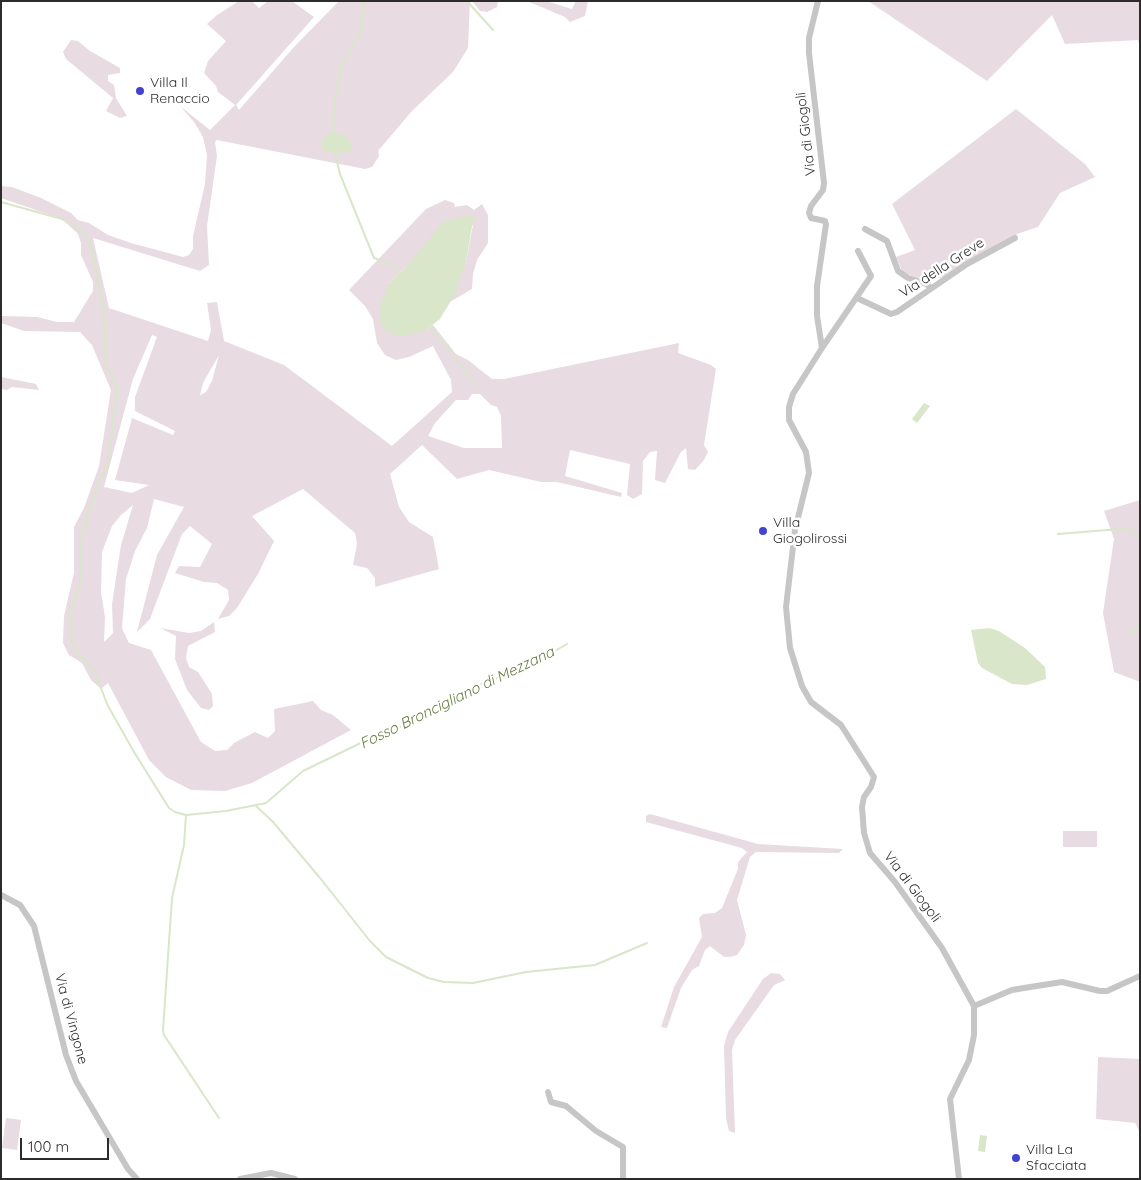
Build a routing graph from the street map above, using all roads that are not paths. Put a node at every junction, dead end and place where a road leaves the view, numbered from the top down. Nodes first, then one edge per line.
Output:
1 (818, 1) edge
2 (865, 229) dead end
3 (1015, 238) dead end
4 (858, 251) dead end
5 (932, 288) junction
6 (857, 298) junction
7 (822, 348) junction
8 (1, 895) edge
9 (1140, 976) edge
10 (974, 1006) junction
11 (548, 1092) dead end
12 (128, 1169) junction
13 (128, 1179) edge
14 (137, 1179) edge
15 (240, 1179) edge
16 (295, 1179) edge
17 (623, 1179) edge
18 (959, 1179) edge

1 - 7 street, Via di Giogoli
2 - 5 street
3 - 5 street, Via della Greve
4 - 6 street
5 - 6 street, Via della Greve
6 - 7 street
7 - 10 street, Via di Giogoli
8 - 12 street, Via di Vingone
9 - 10 street
10 - 18 street, Via di Giogoli
11 - 17 street
12 - 13 street
12 - 14 street, Via di Vingone
15 - 16 street

